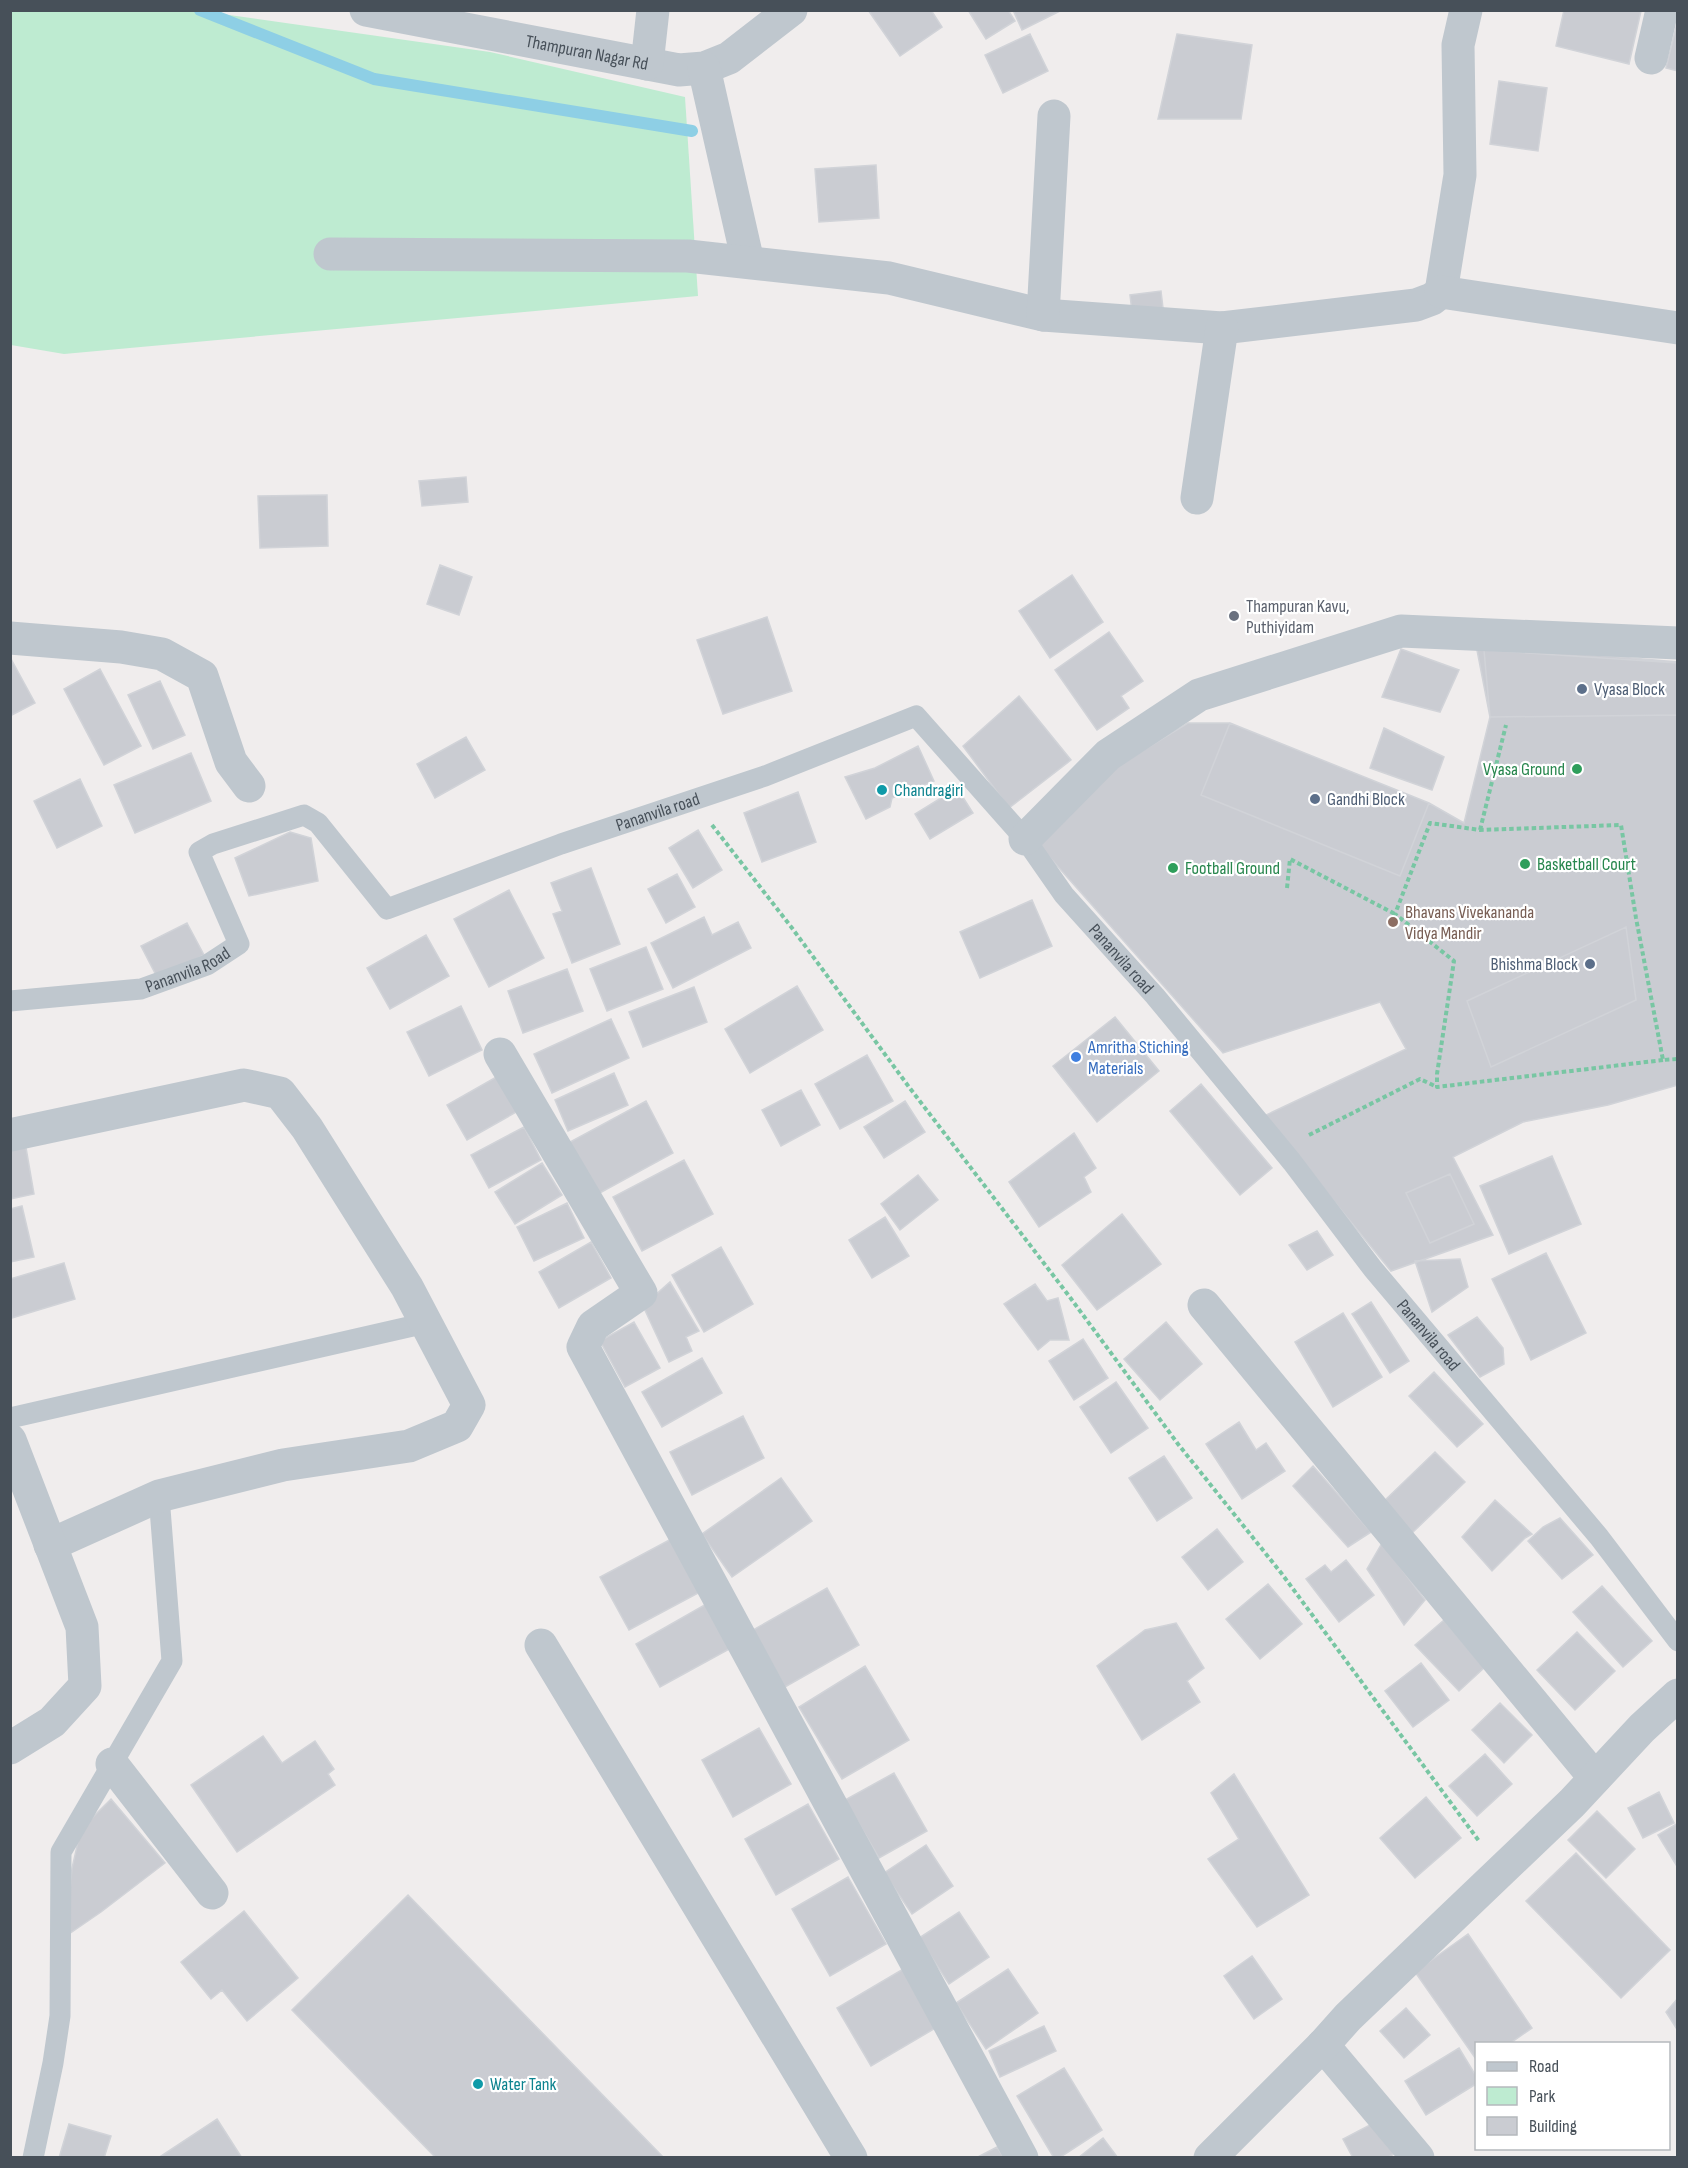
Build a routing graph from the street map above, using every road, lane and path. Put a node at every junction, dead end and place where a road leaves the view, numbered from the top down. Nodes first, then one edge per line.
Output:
1 (366, 10) edge
2 (653, 10) edge
3 (791, 10) edge
4 (1466, 10) edge
5 (1662, 10) edge
6 (407, 14) edge
7 (1651, 58) dead end
8 (647, 64) junction
9 (704, 68) junction
10 (1054, 116) dead end
11 (330, 254) dead end
12 (748, 262) junction
13 (1441, 292) junction
14 (1043, 315) junction
15 (1677, 327) edge
16 (1222, 328) junction
17 (1197, 498) dead end
18 (10, 638) edge
19 (1677, 643) edge
20 (1506, 725) dead end
21 (249, 786) dead end
22 (693, 800) junction
23 (1480, 830) junction
24 (1025, 839) junction
25 (1287, 888) dead end
26 (387, 909) joint
27 (1395, 914) junction
28 (10, 1001) edge
29 (500, 1054) dead end
30 (1677, 1059) edge
31 (1663, 1060) junction
32 (1437, 1087) junction
33 (10, 1135) edge
34 (1281, 1149) junction
35 (1203, 1305) dead end
36 (426, 1323) junction
37 (10, 1418) edge
38 (10, 1440) edge
39 (159, 1496) junction
40 (50, 1545) junction
41 (1677, 1641) edge
42 (541, 1645) dead end
43 (1677, 1695) edge
44 (10, 1748) edge
45 (112, 1764) junction
46 (1595, 1778) junction
47 (1502, 1870) junction
48 (212, 1893) dead end
49 (1323, 2045) junction
50 (33, 2157) edge
51 (851, 2157) edge
52 (1022, 2157) edge
53 (1210, 2157) edge
54 (1418, 2157) edge

1 - 6 street, Thampuran Nagar Rd
2 - 8 street
3 - 9 street, Thampuran Nagar Rd
4 - 13 street
5 - 7 street
6 - 8 street, Thampuran Nagar Rd
8 - 9 street, Thampuran Nagar Rd
9 - 12 street
10 - 14 street
11 - 12 street
12 - 14 street
13 - 15 street
13 - 16 street
14 - 16 street
16 - 17 street
18 - 21 street
19 - 24 street
20 - 23 path
22 - 24 lane, Pananvila road
22 - 26 lane, Pananvila road
22 - 47 path
23 - 27 path
23 - 31 path
24 - 34 lane, Pananvila road
25 - 27 path
26 - 28 lane, Pananvila Road
27 - 32 path
29 - 52 street
30 - 31 path
31 - 32 path
32 - 34 path
33 - 36 street
34 - 41 lane, Pananvila road
35 - 46 street
36 - 37 lane
36 - 39 street
38 - 40 street
39 - 40 street
39 - 45 lane
40 - 44 street
42 - 51 street
43 - 46 street
45 - 48 street
45 - 50 lane
46 - 47 street
47 - 49 street
49 - 53 street
49 - 54 street

